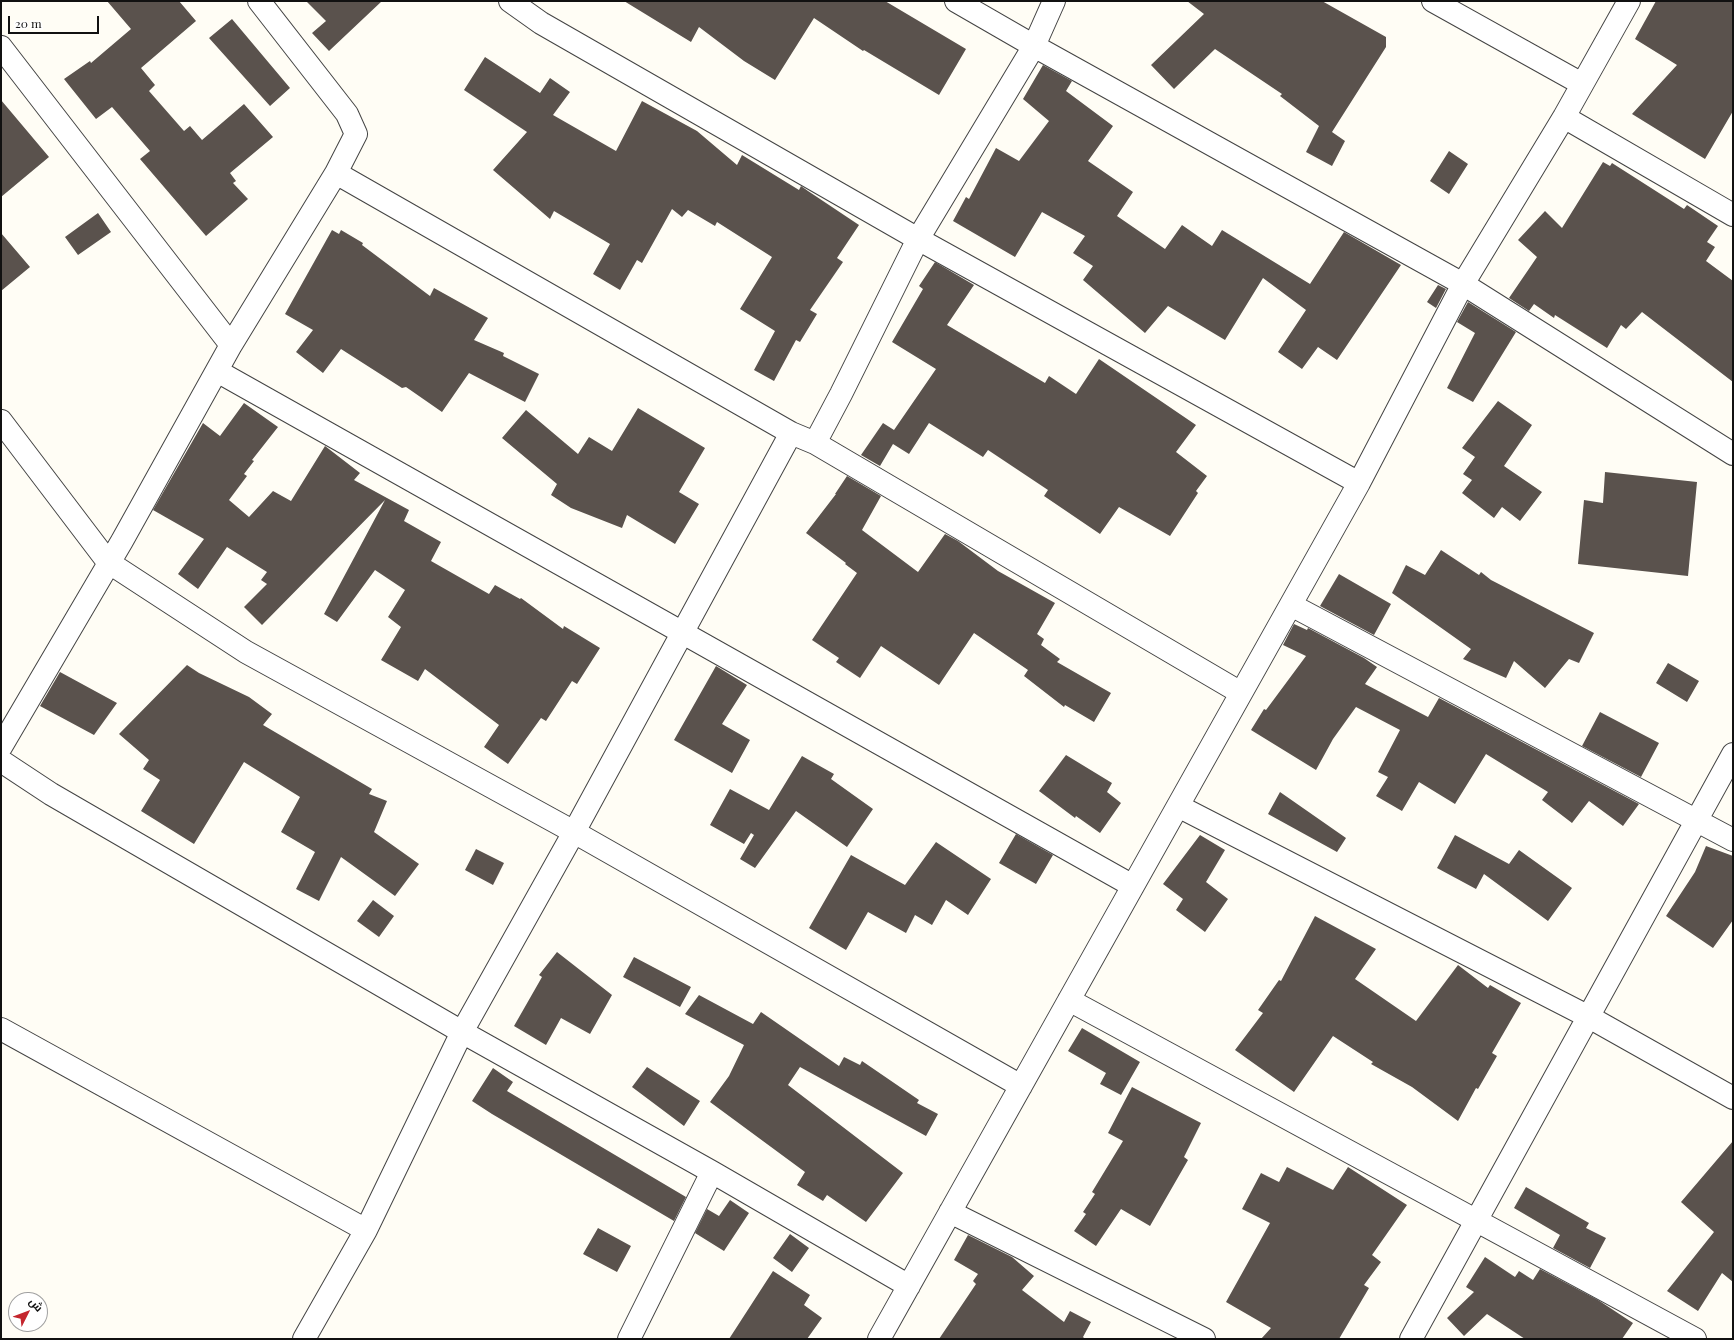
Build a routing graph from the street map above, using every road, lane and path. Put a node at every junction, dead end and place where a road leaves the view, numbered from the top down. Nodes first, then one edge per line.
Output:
1 (259, 1) edge
2 (510, 1) edge
3 (956, 1) edge
4 (1054, 1) edge
5 (1433, 1) edge
6 (1629, 1) edge
7 (1034, 46) junction
8 (1, 47) edge
9 (1582, 84) junction
10 (1564, 117) junction
11 (336, 173) junction
12 (1733, 216) edge
13 (918, 239) junction
14 (1463, 284) junction
15 (231, 345) junction
16 (217, 371) junction
17 (1, 421) edge
18 (791, 433) junction
19 (815, 443) junction
20 (1733, 454) edge
21 (1359, 483) junction
22 (108, 562) junction
23 (1291, 605) junction
24 (682, 633) junction
25 (1241, 693) junction
26 (1, 747) edge
27 (1733, 754) edge
28 (1, 761) edge
29 (1178, 806) junction
30 (1696, 819) junction
31 (574, 832) junction
32 (1733, 840) edge
33 (1133, 886) junction
34 (1069, 1000) junction
35 (1589, 1017) junction
36 (1, 1029) edge
37 (462, 1032) junction
38 (1021, 1086) junction
39 (1733, 1098) edge
40 (712, 1172) junction
41 (950, 1212) junction
42 (1477, 1220) junction
43 (366, 1230) junction
44 (909, 1286) junction
45 (304, 1339) edge
46 (629, 1339) edge
47 (879, 1339) edge
48 (1204, 1339) edge
49 (1411, 1339) edge
50 (1695, 1339) edge

1 - 11 street
2 - 13 street
3 - 7 street
4 - 7 street
5 - 9 street
6 - 9 street
7 - 13 street
7 - 14 street
8 - 15 street
9 - 10 street
10 - 12 street
10 - 14 street
11 - 15 street
11 - 18 street
13 - 19 street
13 - 21 street
14 - 20 street
14 - 21 street
15 - 16 street
16 - 22 street
16 - 24 street
17 - 22 street
18 - 19 street
18 - 24 street
19 - 25 street
21 - 23 street
22 - 26 street
22 - 31 street
23 - 25 street
23 - 30 street
24 - 31 street
24 - 33 street
25 - 29 street
27 - 30 street
28 - 37 street
29 - 33 street
29 - 35 street
30 - 32 street
30 - 35 street
31 - 37 street
31 - 38 street
33 - 34 street
34 - 38 street
34 - 42 street
35 - 39 street
35 - 42 street
36 - 43 street
37 - 40 street
37 - 43 street
38 - 41 street
40 - 44 street
40 - 46 street
41 - 44 street
41 - 48 street
42 - 49 street
42 - 50 street
43 - 45 street
44 - 47 street

